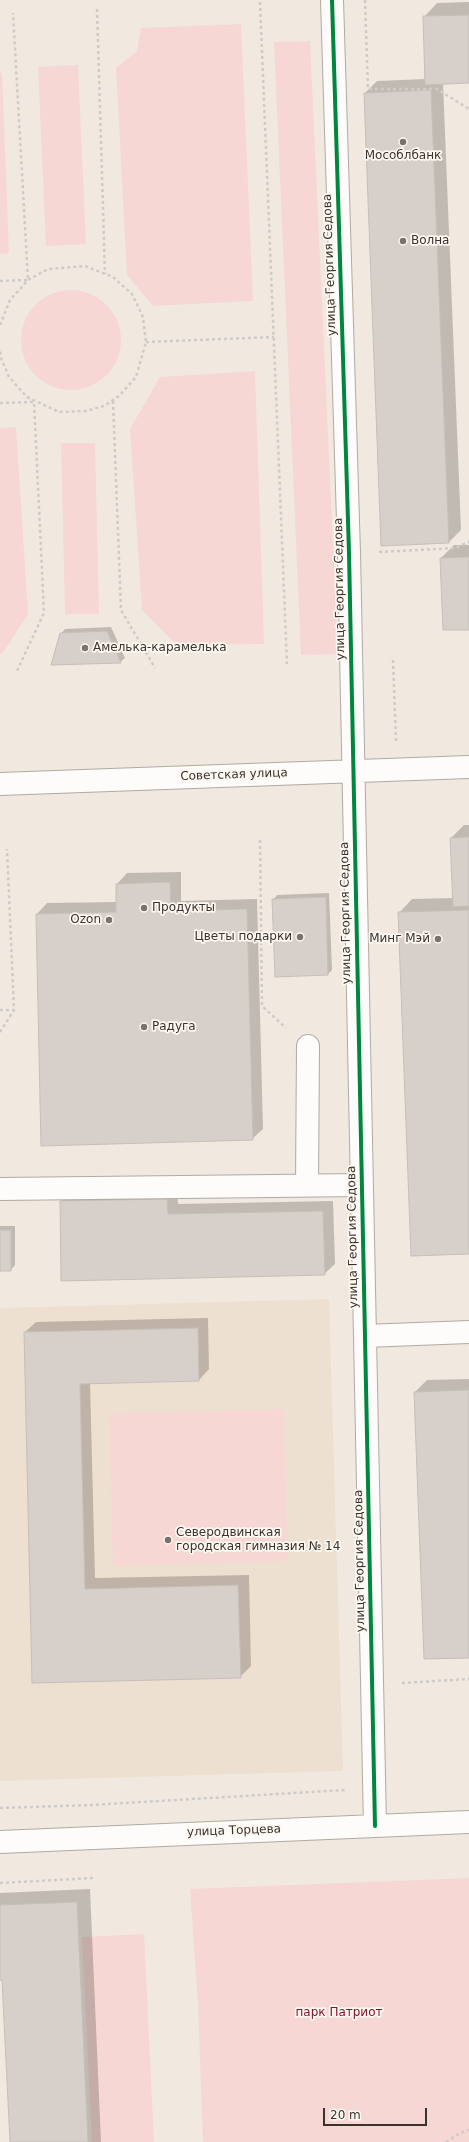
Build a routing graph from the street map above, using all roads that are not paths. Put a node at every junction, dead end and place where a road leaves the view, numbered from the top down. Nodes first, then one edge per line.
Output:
1 (332, 0) edge
2 (469, 767) edge
3 (354, 771) junction
4 (0, 784) edge
5 (308, 1046) road end
6 (307, 1185) junction
7 (362, 1185) junction
8 (0, 1189) edge
9 (469, 1332) edge
10 (365, 1336) junction
11 (469, 1822) edge
12 (375, 1826) junction
13 (0, 1842) edge

1 - 3 street, улица Георгия Седова
2 - 3 street, Советская улица
3 - 4 street, Советская улица
3 - 7 street, улица Георгия Седова
5 - 6 street
6 - 7 street
6 - 8 street
7 - 10 street, улица Георгия Седова
9 - 10 street
10 - 12 street, улица Георгия Седова
11 - 12 street, улица Торцева
12 - 13 street, улица Торцева

